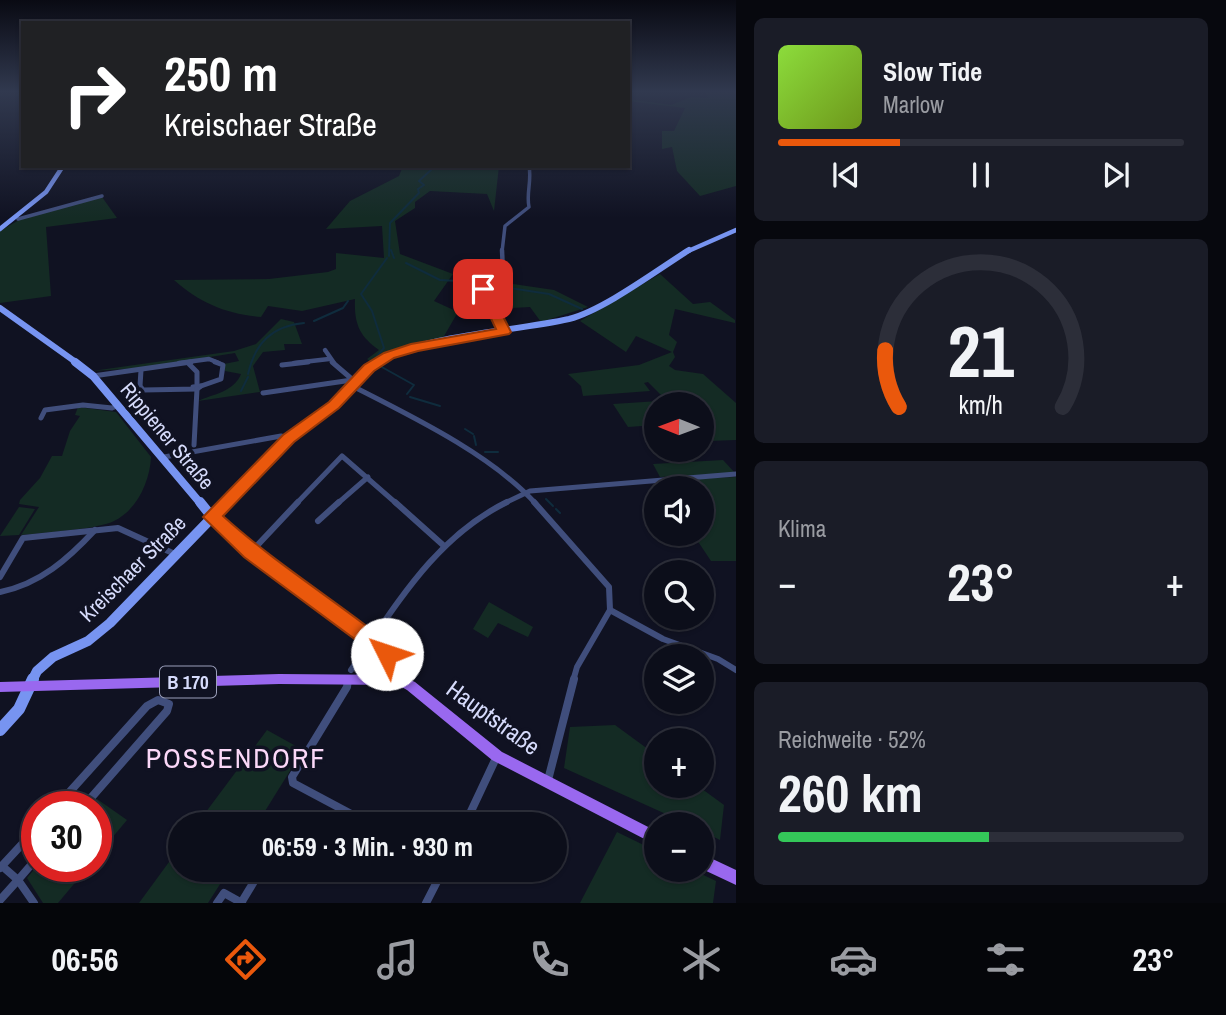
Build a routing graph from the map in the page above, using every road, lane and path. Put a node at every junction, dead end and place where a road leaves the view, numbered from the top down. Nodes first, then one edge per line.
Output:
1 (63, 168) edge
2 (529, 168) edge
3 (102, 196) dead end
4 (18, 219) junction
5 (0, 229) edge
6 (736, 230) edge
7 (0, 308) edge
8 (504, 332) junction
9 (325, 350) dead end
10 (329, 359) junction
11 (189, 364) junction
12 (282, 365) dead end
13 (141, 370) junction
14 (93, 376) junction
15 (353, 383) junction
16 (197, 387) junction
17 (263, 393) dead end
18 (119, 405) junction
19 (41, 418) dead end
20 (288, 438) junction
21 (194, 444) dead end
22 (164, 457) junction
23 (736, 474) edge
24 (368, 477) junction
25 (527, 493) junction
26 (212, 517) junction
27 (318, 521) dead end
28 (94, 530) junction
29 (443, 545) junction
30 (251, 552) junction
31 (177, 555) junction
32 (0, 577) edge
33 (0, 592) edge
34 (610, 610) junction
35 (372, 640) junction
36 (403, 668) dead end
37 (736, 670) edge
38 (349, 674) junction
39 (0, 687) edge
40 (29, 687) junction
41 (0, 730) edge
42 (497, 756) junction
43 (548, 783) junction
44 (70, 791) edge
45 (96, 791) edge
46 (348, 812) edge
47 (471, 812) edge
48 (644, 832) edge
49 (21, 845) edge
50 (1, 867) edge
51 (714, 867) edge
52 (21, 877) edge
53 (736, 878) edge
54 (18, 880) junction
55 (254, 882) edge
56 (437, 882) edge
57 (0, 900) edge
58 (34, 903) edge
59 (217, 903) edge
60 (241, 903) edge
61 (426, 903) edge

1 - 4 main road
2 - 8 street
3 - 4 street
4 - 5 main road
6 - 8 main road, Kreischaer Straße
7 - 14 main road, Rippiener Straße
8 - 15 main road, Kreischaer Straße
9 - 10 street
10 - 12 street
10 - 15 street
11 - 13 street
11 - 16 street
11 - 16 street
13 - 14 street
13 - 16 street
14 - 18 main road, Rippiener Straße
15 - 17 street
15 - 20 main road, Kreischaer Straße
15 - 25 street
16 - 21 street
18 - 19 street
18 - 22 main road, Rippiener Straße
20 - 22 street
20 - 26 main road, Kreischaer Straße
22 - 26 main road, Rippiener Straße
23 - 25 street
24 - 27 street
24 - 29 street
24 - 30 street
25 - 29 street
25 - 34 street
26 - 30 street, Rippiener Straße
26 - 31 main road, Kreischaer Straße
28 - 31 street
28 - 32 street
28 - 33 street
29 - 35 street
30 - 35 street, Rippiener Straße
31 - 40 main road, Kreischaer Straße
34 - 37 street
34 - 43 street
35 - 36 street, Rippiener Straße
35 - 38 street
38 - 40 main road, Hauptstraße / B 170
38 - 42 main road, Hauptstraße / B 170
38 - 46 street
39 - 40 main road, Hauptstraße / B 170
40 - 41 main road, Kreischaer Straße
42 - 43 main road, Hauptstraße / B 170
42 - 47 street
43 - 48 main road, Hauptstraße / B 170
44 - 45 street
49 - 50 street
50 - 54 street
51 - 53 main road
52 - 54 street
54 - 57 street
54 - 58 street
55 - 60 street
56 - 61 street
59 - 60 street

